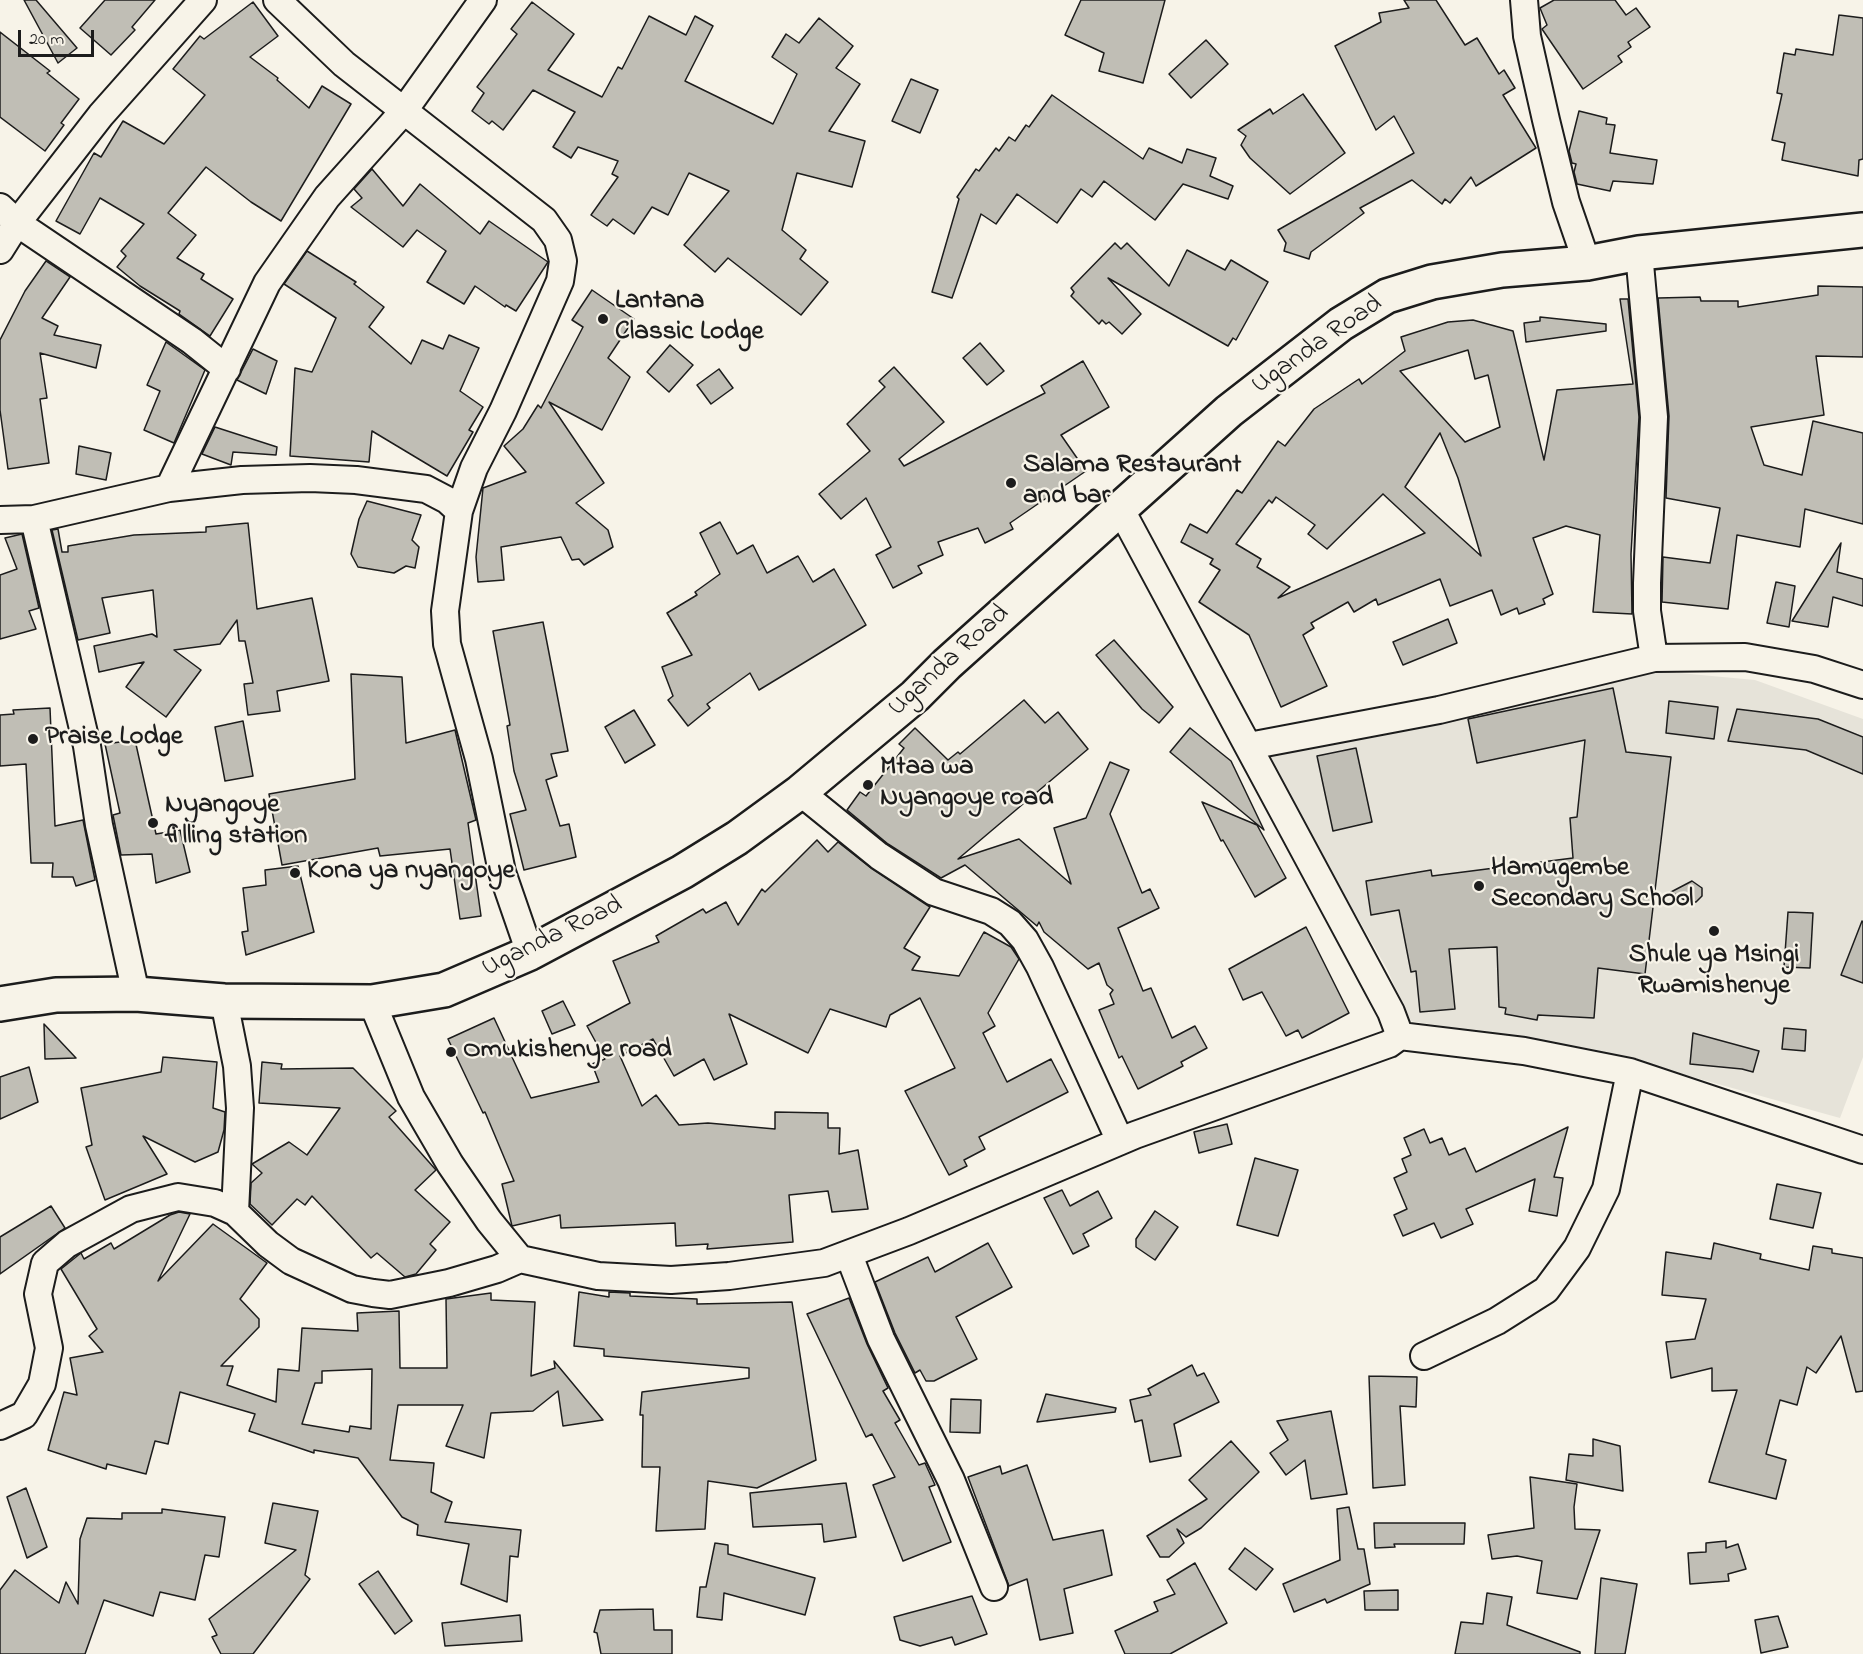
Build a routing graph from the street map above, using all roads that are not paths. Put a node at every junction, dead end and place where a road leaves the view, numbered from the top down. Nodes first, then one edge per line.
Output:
1 (203, 0) edge
2 (277, 0) edge
3 (483, 0) edge
4 (1524, 0) edge
5 (403, 112) junction
6 (9, 215) edge
7 (1863, 230) edge
8 (0, 250) edge
9 (1639, 253) junction
10 (1587, 263) junction
11 (227, 369) junction
12 (169, 488) junction
13 (1121, 510) junction
14 (459, 511) junction
15 (34, 519) junction
16 (0, 520) edge
17 (1654, 658) junction
18 (1863, 685) edge
19 (1249, 746) junction
20 (801, 792) junction
21 (530, 953) junction
22 (136, 994) junction
23 (225, 1001) junction
24 (372, 1002) junction
25 (0, 1004) edge
26 (1400, 1036) junction
27 (1630, 1072) junction
28 (1120, 1141) junction
29 (1863, 1150) edge
30 (235, 1212) junction
31 (849, 1255) junction
32 (520, 1259) junction
33 (1424, 1356) dead end
34 (0, 1426) edge
35 (994, 1587) dead end

1 - 6 street
2 - 5 street
3 - 5 street
4 - 10 street
5 - 11 street
5 - 14 street
6 - 8 street
6 - 11 street
7 - 9 main road, Uganda Road
9 - 10 main road, Uganda Road
9 - 17 street
10 - 13 main road, Uganda Road
11 - 12 street
12 - 14 street
12 - 15 street
13 - 19 street
13 - 20 main road, Uganda Road
14 - 21 street
15 - 16 street
15 - 22 street
17 - 18 street
17 - 19 street
19 - 26 street
20 - 21 main road, Uganda Road
20 - 28 street
21 - 24 main road, Uganda Road
22 - 23 main road, Uganda Road
22 - 25 main road, Uganda Road
23 - 24 main road, Uganda Road
23 - 30 street
24 - 32 street
26 - 27 street
26 - 28 street
27 - 29 street
27 - 33 street
28 - 31 street
30 - 32 street
30 - 34 street
31 - 32 street
31 - 35 street

